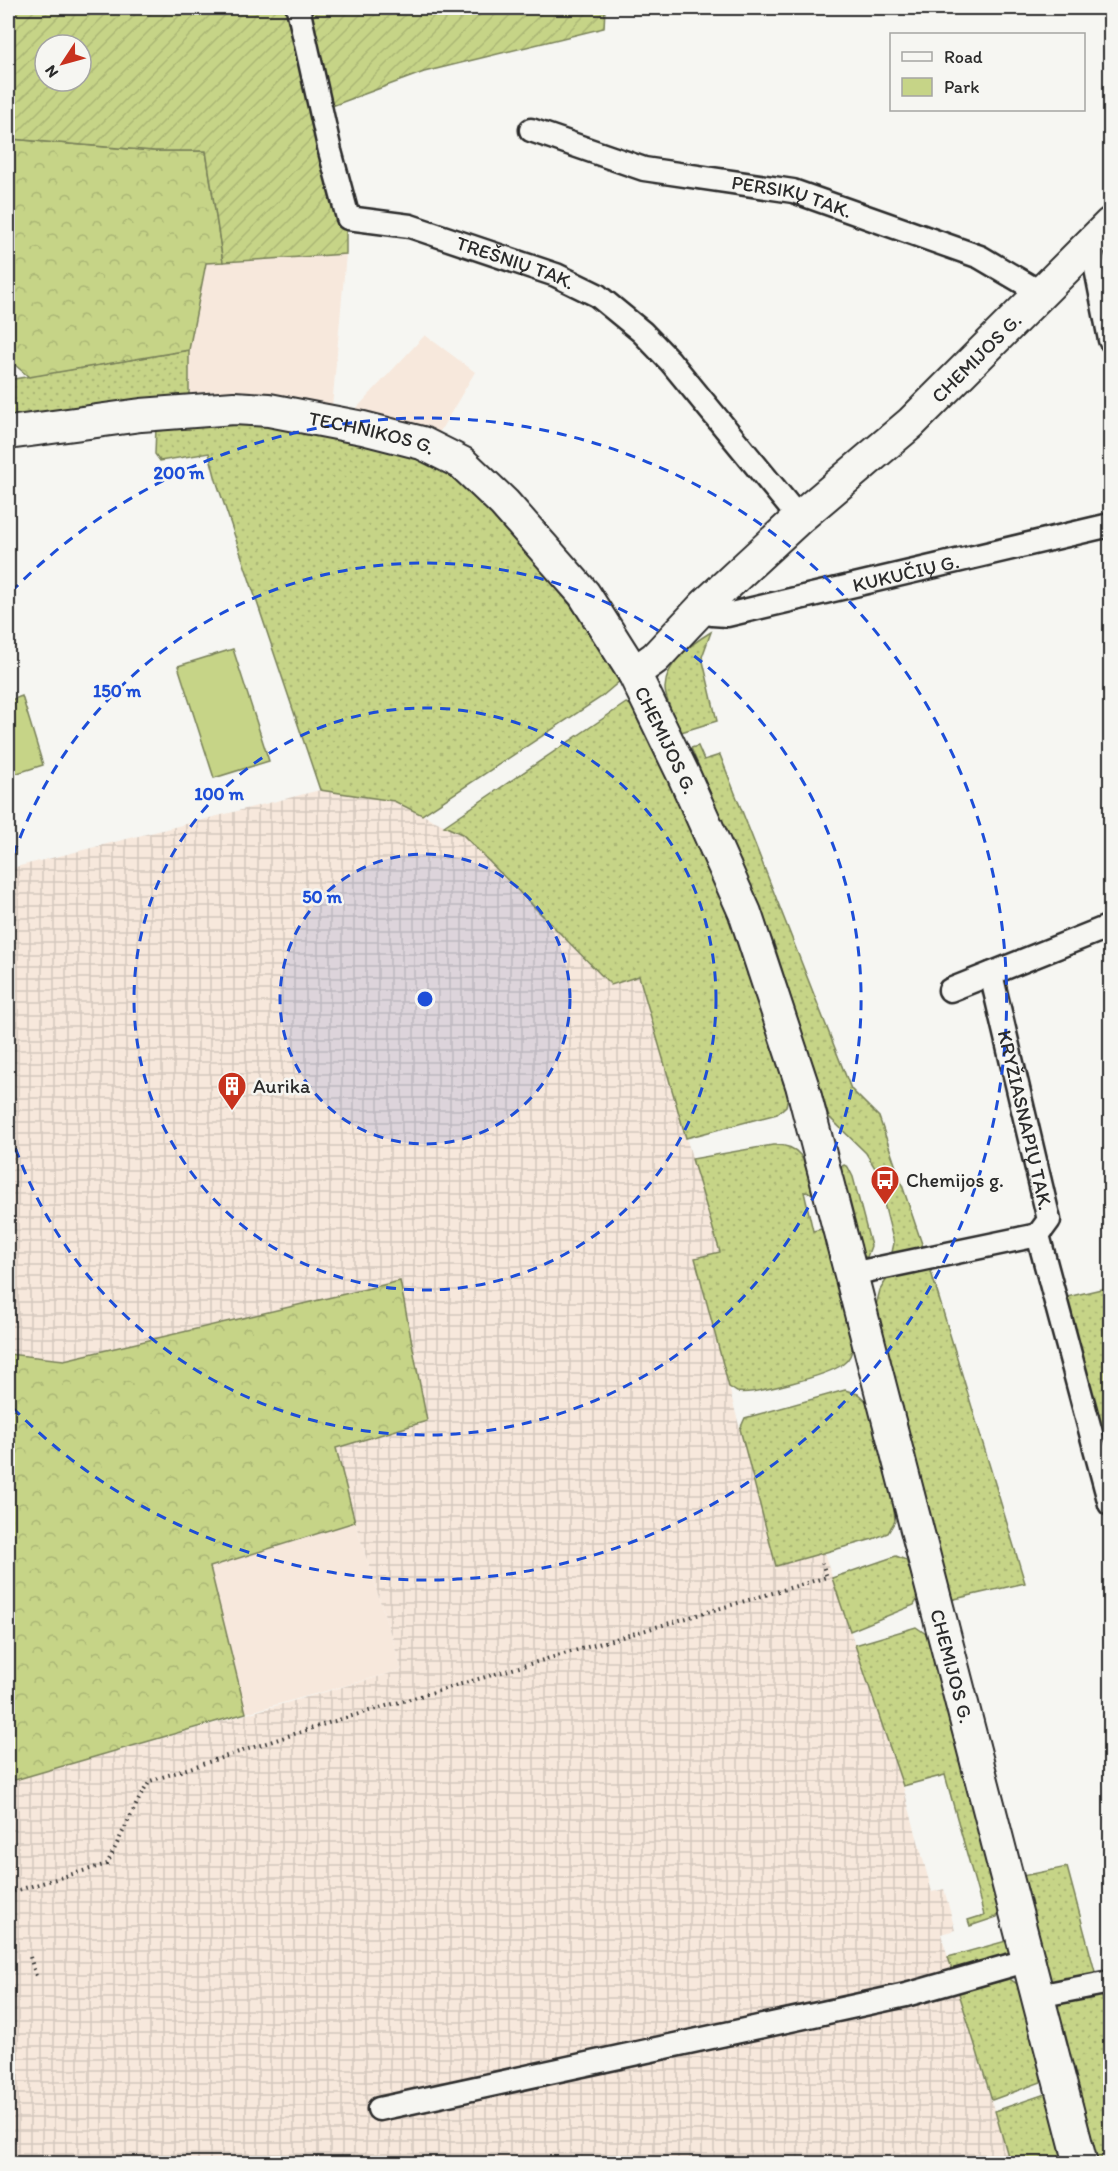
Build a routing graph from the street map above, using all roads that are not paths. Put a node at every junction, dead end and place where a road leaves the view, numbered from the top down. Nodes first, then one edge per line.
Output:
1 (298, 8) edge
2 (531, 130) dead end
3 (1101, 233) edge
4 (1041, 293) junction
5 (1109, 333) edge
6 (8, 433) edge
7 (799, 518) junction
8 (1110, 525) edge
9 (705, 605) junction
10 (634, 673) junction
11 (1110, 926) edge
12 (991, 974) junction
13 (950, 990) dead end
14 (1038, 1234) junction
15 (851, 1274) junction
16 (1110, 1504) edge
17 (1029, 1960) junction
18 (1110, 1982) edge
19 (1038, 1996) junction
20 (379, 2109) dead end
21 (1081, 2163) edge

1 - 7 street, TREŠNIŲ TAK.
2 - 4 street, PERSIKŲ TAK.
3 - 4 main road, CHEMIJOS G.
3 - 5 street
4 - 7 main road, CHEMIJOS G.
6 - 10 main road, TECHNIKOS G.
7 - 9 main road, CHEMIJOS G.
8 - 9 street, KUKUČIŲ G.
9 - 10 main road, CHEMIJOS G.
10 - 15 main road, CHEMIJOS G.
11 - 12 street
12 - 13 street
12 - 14 street, KRYŽIASNAPIŲ TAK.
14 - 15 street
14 - 16 street, KRYŽIASNAPIŲ TAK.
15 - 17 main road, CHEMIJOS G.
17 - 19 main road, CHEMIJOS G.
17 - 20 street
18 - 19 street
19 - 21 main road, CHEMIJOS G.

